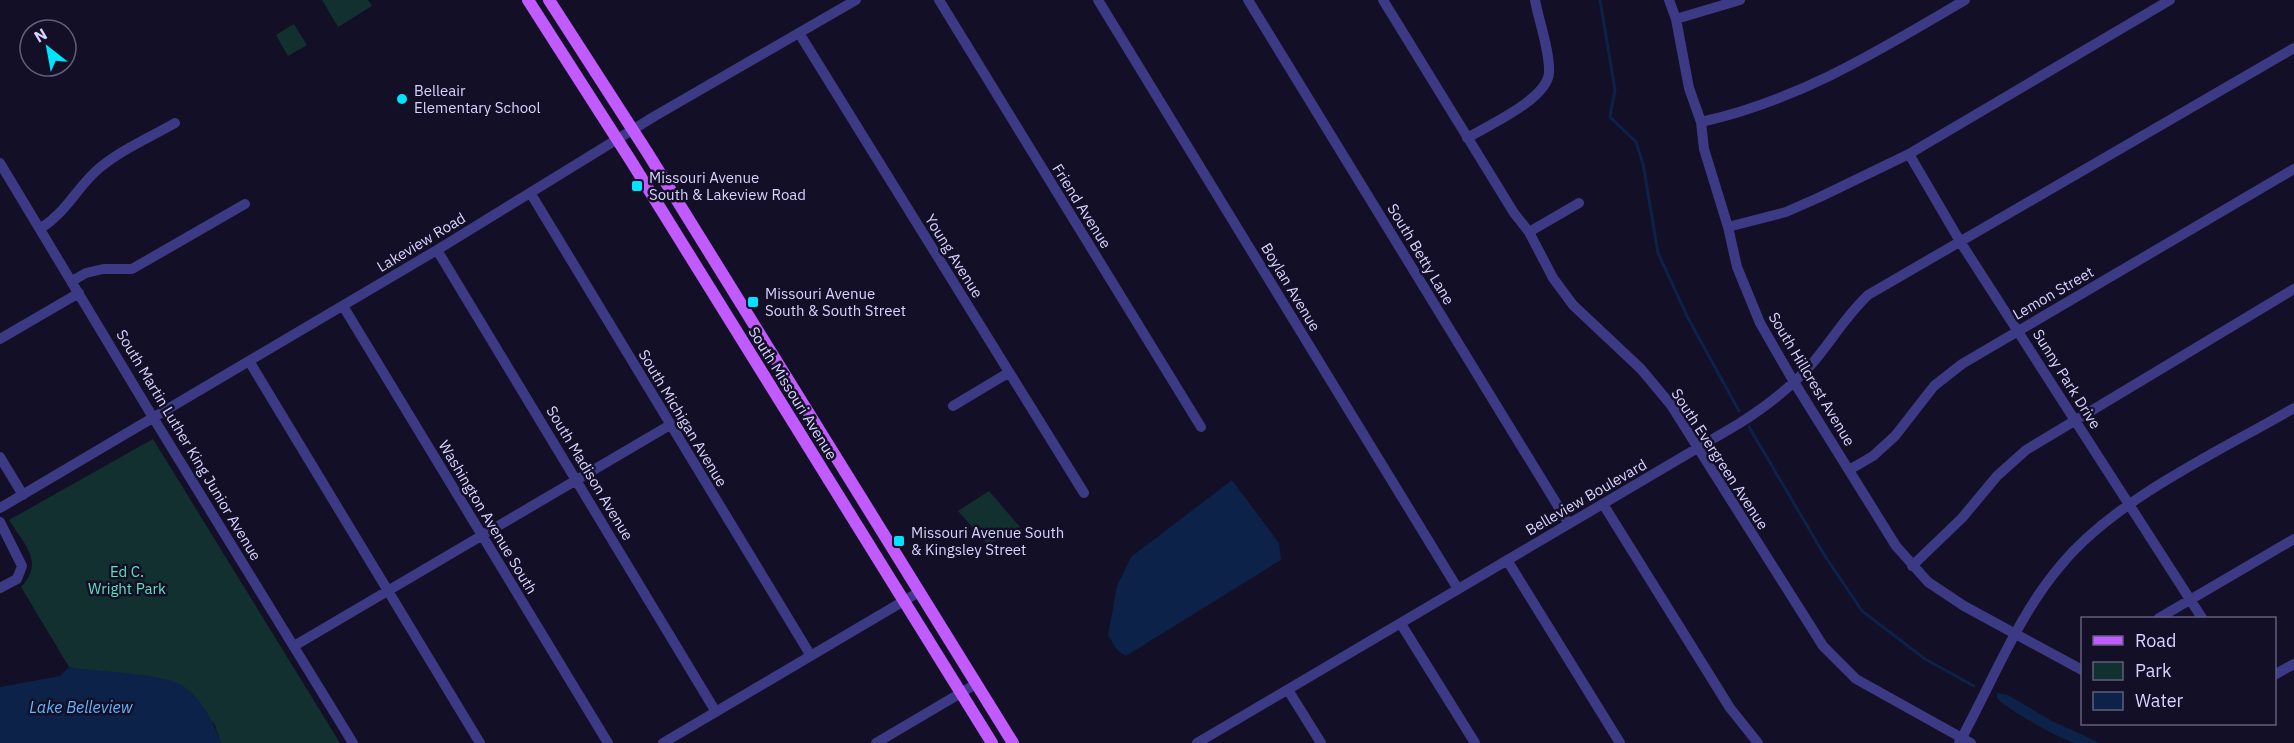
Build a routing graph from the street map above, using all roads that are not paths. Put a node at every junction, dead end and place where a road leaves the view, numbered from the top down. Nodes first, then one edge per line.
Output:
1 (528, 0) edge
2 (549, 0) edge
3 (856, 0) edge
4 (939, 0) edge
5 (1098, 0) edge
6 (1248, 0) edge
7 (1383, 0) edge
8 (1534, 0) edge
9 (1669, 0) edge
10 (1740, 0) edge
11 (1965, 0) edge
12 (2170, 0) edge
13 (1676, 19) junction
14 (799, 33) junction
15 (2294, 48) edge
16 (1701, 122) junction
17 (175, 123) dead end
18 (633, 131) junction
19 (1467, 138) junction
20 (617, 140) junction
21 (1909, 154) junction
22 (0, 163) edge
23 (2294, 169) edge
24 (4, 178) edge
25 (531, 194) junction
26 (1579, 202) dead end
27 (245, 204) dead end
28 (1728, 226) junction
29 (40, 228) junction
30 (1529, 232) junction
31 (1961, 243) junction
32 (437, 250) junction
33 (72, 281) junction
34 (2294, 289) edge
35 (79, 293) junction
36 (343, 306) junction
37 (2019, 330) junction
38 (0, 339) edge
39 (249, 361) junction
40 (1008, 373) junction
41 (1794, 382) junction
42 (953, 406) dead end
43 (2294, 408) edge
44 (2075, 418) junction
45 (154, 419) junction
46 (670, 425) junction
47 (1201, 427) dead end
48 (1698, 448) junction
49 (0, 457) edge
50 (1849, 470) junction
51 (576, 480) junction
52 (1084, 493) dead end
53 (23, 495) junction
54 (1603, 504) junction
55 (2129, 506) junction
56 (0, 508) edge
57 (0, 522) edge
58 (1569, 524) junction
59 (482, 536) junction
60 (2294, 539) edge
61 (1507, 560) junction
62 (1912, 566) junction
63 (0, 588) edge
64 (1458, 589) junction
65 (388, 591) junction
66 (919, 592) junction
67 (2190, 600) junction
68 (904, 602) junction
69 (2161, 617) edge
70 (2201, 617) edge
71 (1401, 624) junction
72 (2017, 634) junction
73 (294, 646) junction
74 (811, 656) junction
75 (2294, 664) edge
76 (2081, 669) edge
77 (2276, 674) edge
78 (976, 684) junction
79 (1288, 690) junction
80 (960, 694) junction
81 (716, 712) junction
82 (1964, 741) edge
83 (668, 742) edge
84 (353, 743) edge
85 (480, 743) edge
86 (608, 743) edge
87 (876, 743) edge
88 (992, 743) edge
89 (1012, 743) edge
90 (1197, 743) edge
91 (1321, 743) edge
92 (1475, 743) edge
93 (1620, 743) edge
94 (1758, 743) edge

1 - 20 main road, South Missouri Avenue
2 - 18 main road, South Missouri Avenue
3 - 14 street, Lakeview Road
4 - 47 street, Friend Avenue
5 - 64 street, Boylan Avenue
6 - 58 street, South Betty Lane
7 - 19 street, South Evergreen Avenue
8 - 19 street
9 - 13 street, South Hillcrest Avenue
10 - 13 street
11 - 16 street
12 - 21 street
13 - 16 street, South Hillcrest Avenue
14 - 18 street, Lakeview Road
14 - 40 street, Young Avenue
15 - 31 street, Belleview Boulevard
16 - 28 street, South Hillcrest Avenue
17 - 29 street
18 - 20 street, Lakeview Road
18 - 66 main road, South Missouri Avenue
19 - 30 street, South Evergreen Avenue
20 - 25 street, Lakeview Road
20 - 68 main road, South Missouri Avenue
21 - 28 street
21 - 31 street, Sunny Park Drive
22 - 24 street, South Martin Luther King Junior Avenue
23 - 37 street, Lemon Street
24 - 29 street, South Martin Luther King Junior Avenue
25 - 32 street, Lakeview Road
25 - 46 street, South Michigan Avenue
26 - 30 street
27 - 33 street
28 - 41 street, South Hillcrest Avenue
29 - 33 street, South Martin Luther King Junior Avenue
30 - 48 street, South Evergreen Avenue
31 - 37 street, Sunny Park Drive
31 - 41 street, Belleview Boulevard
32 - 36 street, Lakeview Road
32 - 51 street, South Madison Avenue
33 - 35 street, South Martin Luther King Junior Avenue
34 - 44 street
35 - 38 street
35 - 45 street, South Martin Luther King Junior Avenue
36 - 39 street, Lakeview Road
36 - 59 street, Washington Avenue South
37 - 44 street, Sunny Park Drive
37 - 50 street, Lemon Street
39 - 45 street, Lakeview Road
39 - 65 street
40 - 42 street
40 - 52 street, Young Avenue
41 - 48 street, Belleview Boulevard
41 - 50 street, South Hillcrest Avenue
43 - 55 street
44 - 55 street, Sunny Park Drive
44 - 62 street
45 - 53 street, Lakeview Road
45 - 73 street, South Martin Luther King Junior Avenue
46 - 51 street
46 - 74 street, South Michigan Avenue
48 - 54 street, Belleview Boulevard
48 - 82 street, South Evergreen Avenue
49 - 53 street
50 - 62 street, South Hillcrest Avenue
51 - 59 street
51 - 81 street, South Madison Avenue
53 - 56 street, Lakeview Road
54 - 58 street, Belleview Boulevard
54 - 94 street
55 - 67 street, Sunny Park Drive
55 - 72 street
57 - 63 street
58 - 61 street, Belleview Boulevard
59 - 65 street
59 - 86 street, Washington Avenue South
60 - 67 street
61 - 64 street, Belleview Boulevard
61 - 93 street
62 - 72 street, South Hillcrest Avenue
64 - 71 street, Belleview Boulevard
65 - 73 street
65 - 85 street
66 - 68 street
66 - 78 main road, South Missouri Avenue
67 - 69 street
67 - 70 street, Sunny Park Drive
68 - 74 street
68 - 80 main road, South Missouri Avenue
71 - 79 street, Belleview Boulevard
71 - 92 street
72 - 76 street, South Hillcrest Avenue
72 - 82 street
73 - 84 street, South Martin Luther King Junior Avenue
74 - 81 street
75 - 77 street
78 - 80 street
78 - 89 main road, South Missouri Avenue
79 - 90 street, Belleview Boulevard
79 - 91 street
80 - 87 street
80 - 88 main road, South Missouri Avenue
81 - 83 street

